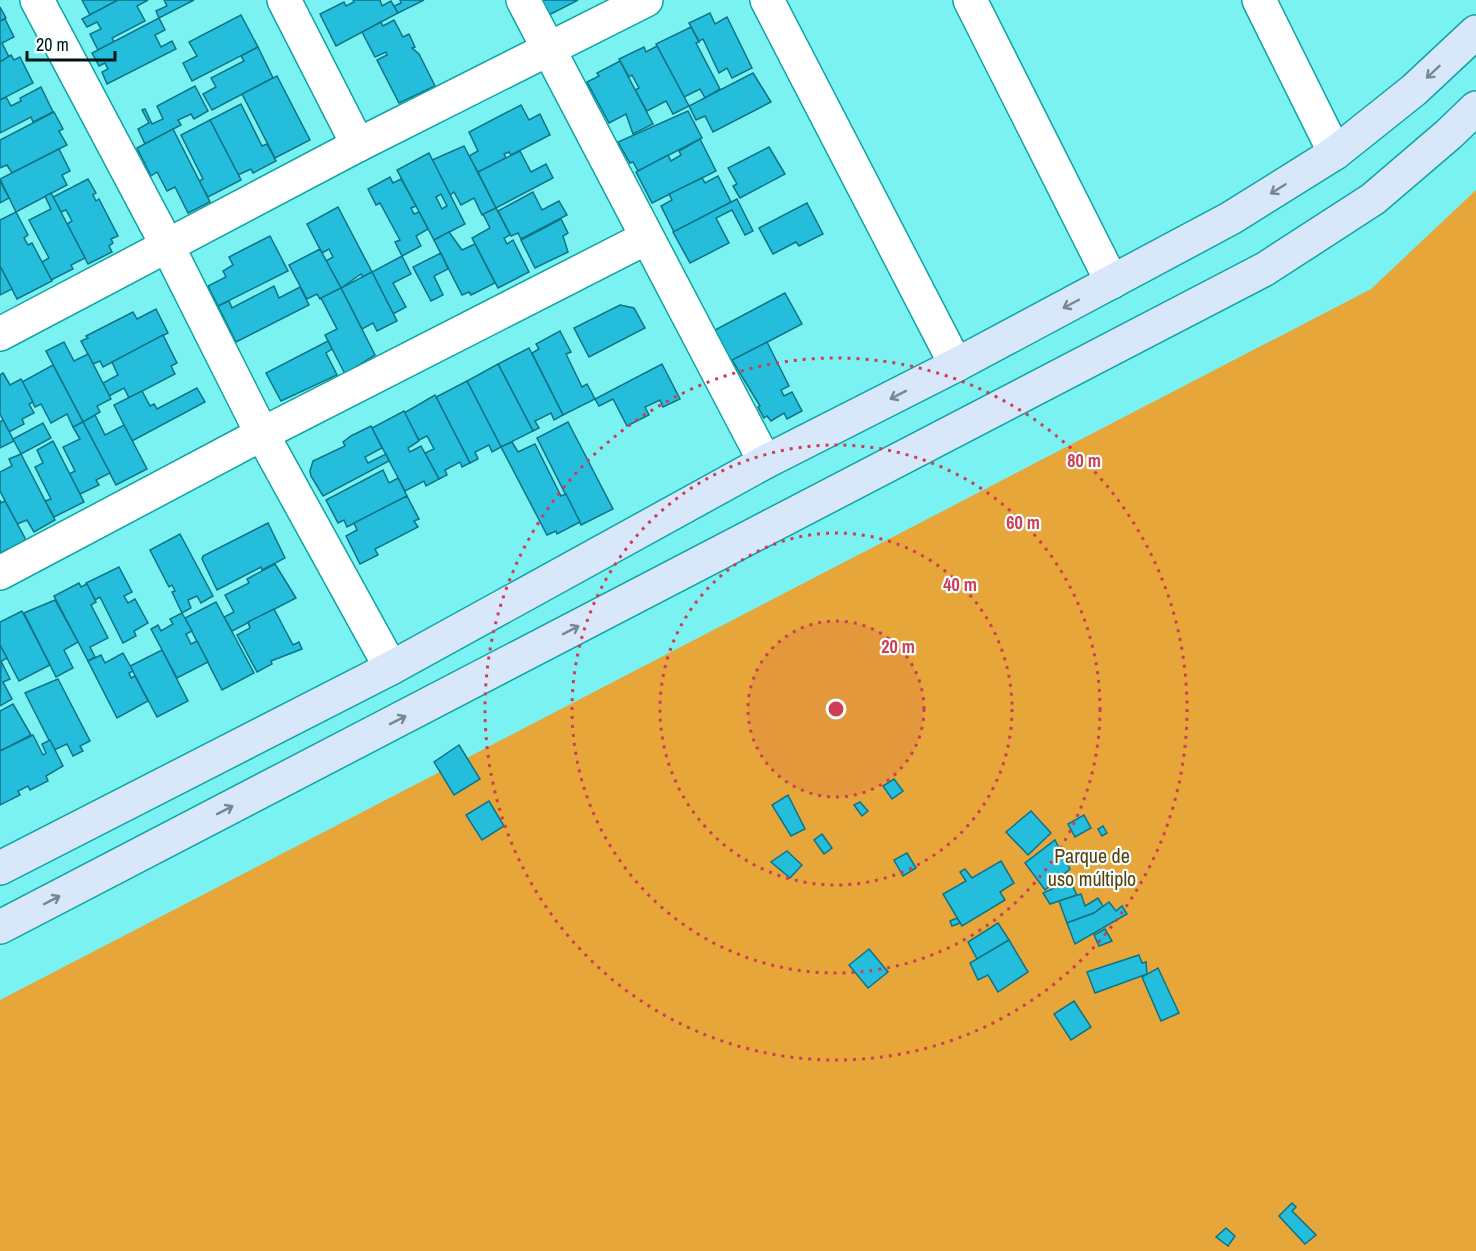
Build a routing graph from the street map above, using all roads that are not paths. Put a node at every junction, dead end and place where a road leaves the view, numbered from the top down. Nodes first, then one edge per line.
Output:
1 (37, 0) edge
2 (284, 0) edge
3 (523, 0) edge
4 (646, 0) edge
5 (767, 0) edge
6 (970, 0) edge
7 (1259, 0) edge
8 (1476, 32) edge
9 (548, 51) junction
10 (1476, 108) edge
11 (358, 145) junction
12 (1335, 153) junction
13 (646, 237) junction
14 (167, 245) junction
15 (1112, 282) junction
16 (0, 334) edge
17 (956, 365) junction
18 (262, 434) junction
19 (765, 462) junction
20 (0, 573) edge
21 (391, 668) junction
22 (0, 868) edge
23 (0, 927) edge

1 - 14 street
2 - 11 street
3 - 9 street
4 - 9 street
5 - 17 street
6 - 15 street
7 - 12 street
8 -> 12 street
9 - 11 street
9 - 13 street
23 -> 10 street
11 - 14 street
12 -> 15 street
13 - 18 street
13 - 19 street
14 - 16 street
14 - 18 street
15 -> 17 street
17 -> 19 street
18 - 20 street
18 - 21 street
19 - 21 street
21 - 22 street

